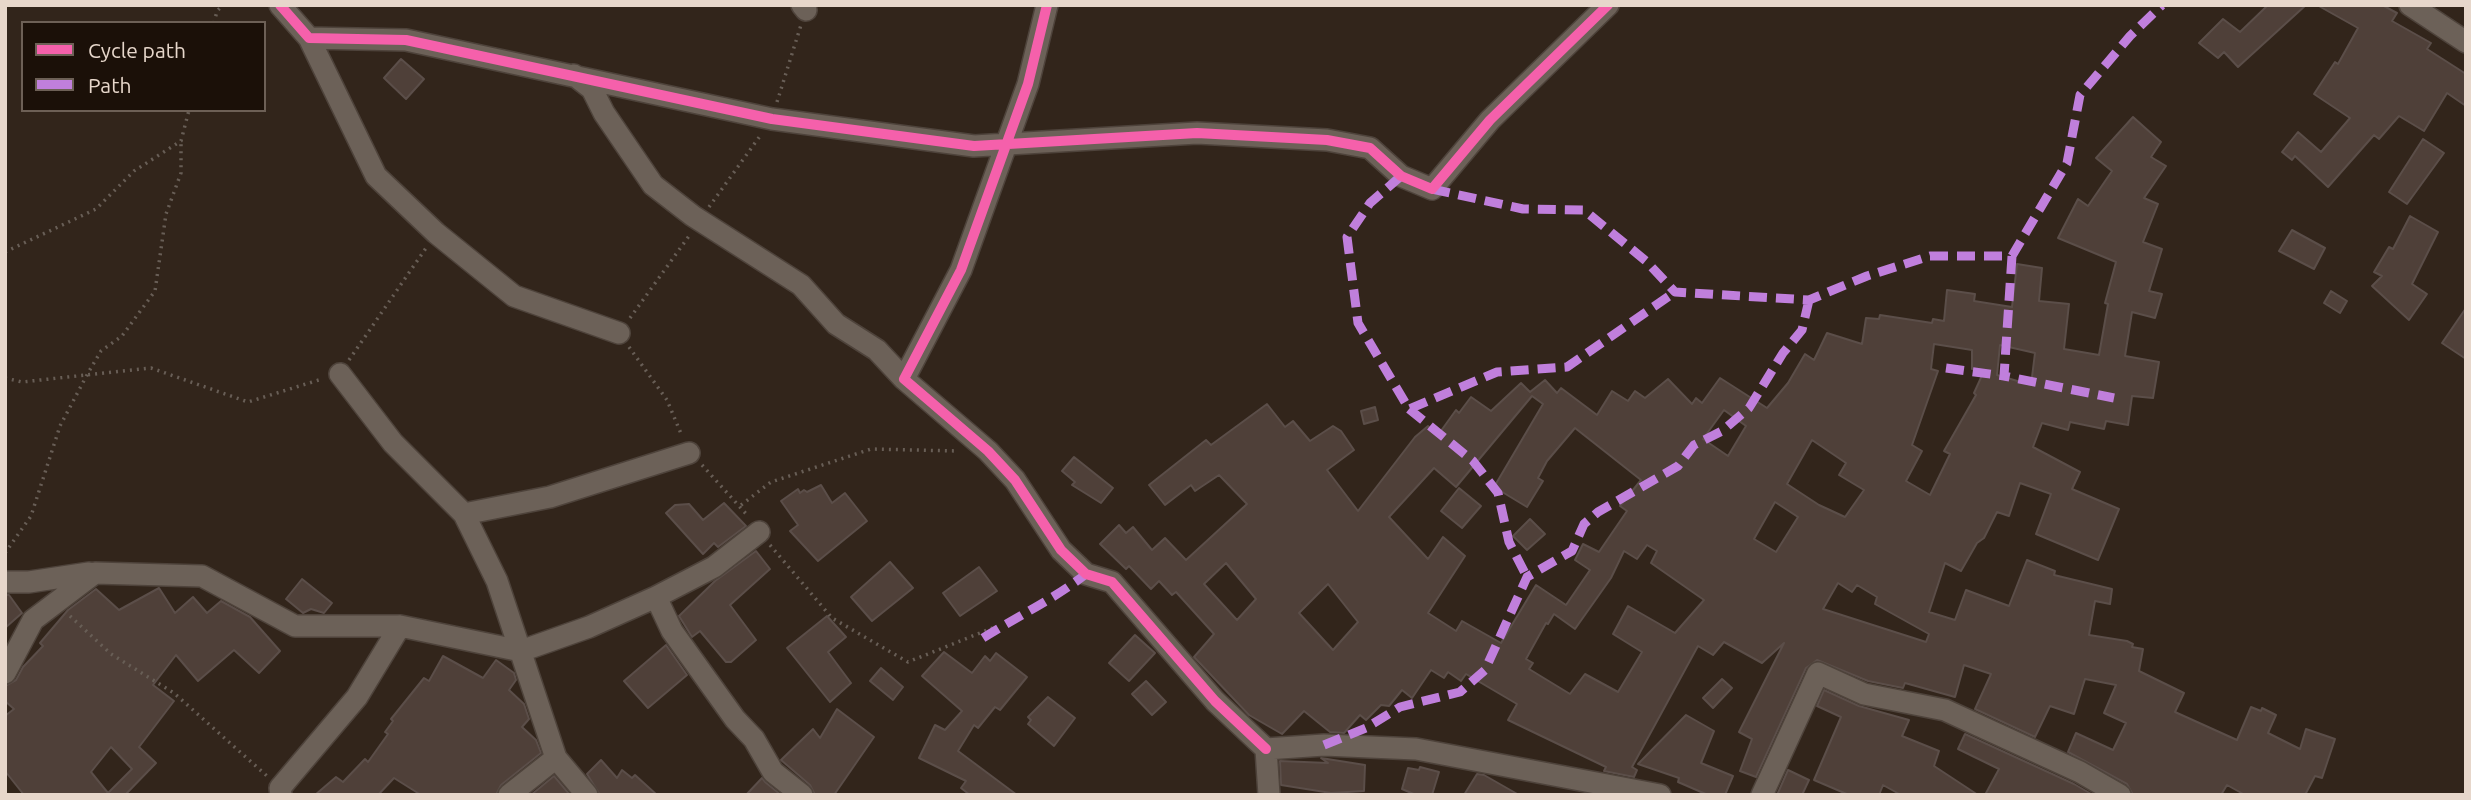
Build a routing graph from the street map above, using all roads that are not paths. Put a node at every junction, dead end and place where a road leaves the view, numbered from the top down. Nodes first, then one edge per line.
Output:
1 (280, 5) edge
2 (1047, 5) edge
3 (1608, 5) edge
4 (2410, 5) edge
5 (309, 38) junction
6 (2466, 42) edge
7 (572, 74) junction
8 (1006, 145) junction
9 (620, 333) road end
10 (340, 374) road end
11 (904, 379) junction
12 (689, 453) road end
13 (464, 514) junction
14 (759, 532) road end
15 (95, 573) junction
16 (5, 582) edge
17 (656, 597) junction
18 (400, 625) junction
19 (521, 651) junction
20 (5, 673) edge
21 (1266, 749) junction
22 (556, 758) junction
23 (2093, 788) edge
24 (280, 791) edge
25 (509, 795) edge
26 (587, 795) edge
27 (802, 795) edge
28 (1269, 795) edge
29 (1660, 795) edge
30 (1762, 795) edge
31 (2120, 795) edge

1 - 5 street
2 - 8 street
3 - 8 street
4 - 6 street
5 - 7 street
5 - 9 street
7 - 8 street
7 - 11 street
8 - 11 street
10 - 13 street
11 - 21 street
12 - 13 street
13 - 19 street
14 - 17 street
15 - 16 street
15 - 18 street
15 - 20 street
17 - 19 street
17 - 27 street
18 - 19 street
18 - 24 street
19 - 22 street
21 - 28 street
21 - 29 street
22 - 25 street
22 - 26 street
23 - 30 street
23 - 31 street

